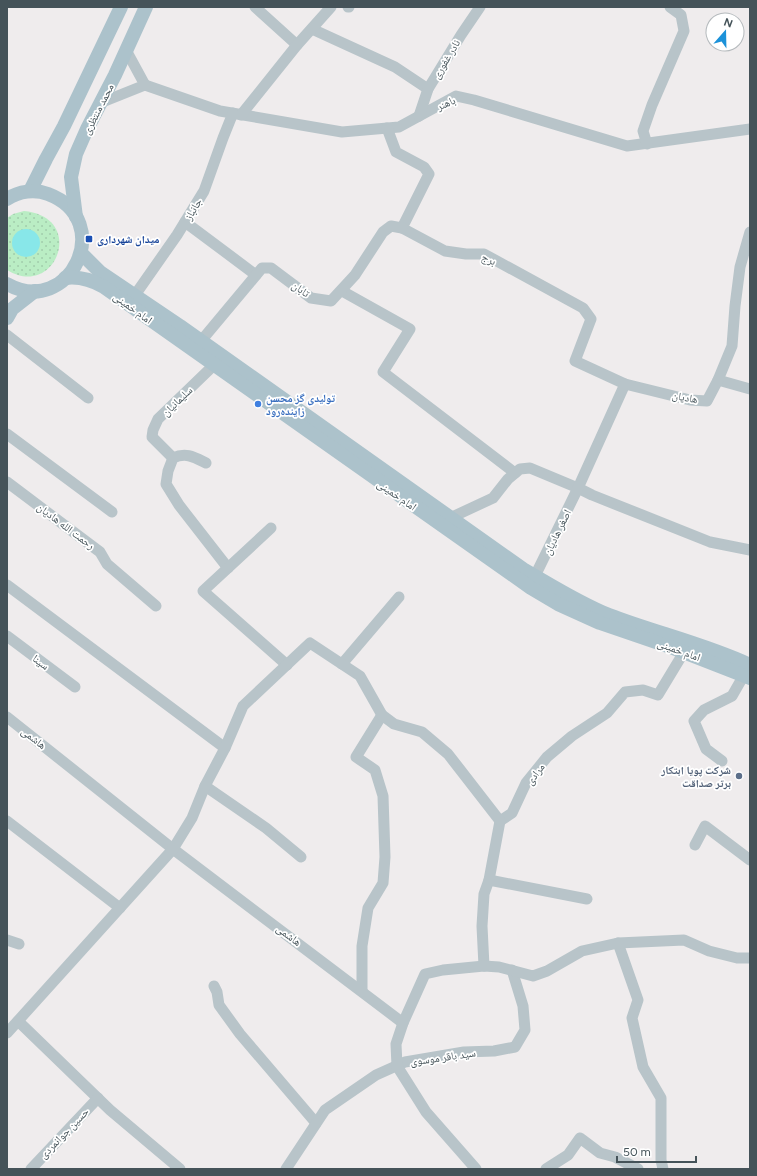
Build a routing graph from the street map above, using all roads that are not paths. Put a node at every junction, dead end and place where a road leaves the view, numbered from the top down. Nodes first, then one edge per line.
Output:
1 (121, 7) edge
2 (146, 7) edge
3 (255, 7) edge
4 (331, 7) edge
5 (480, 7) edge
6 (670, 7) edge
7 (312, 29) junction
8 (297, 45) junction
9 (126, 50) junction
10 (145, 85) junction
11 (428, 89) junction
12 (100, 103) junction
13 (237, 114) junction
14 (419, 116) junction
15 (387, 128) junction
16 (750, 129) edge
17 (647, 144) junction
18 (30, 191) junction
19 (7, 199) edge
20 (76, 217) junction
21 (185, 222) junction
22 (402, 228) junction
23 (750, 232) edge
24 (81, 253) junction
25 (256, 275) junction
26 (65, 278) junction
27 (7, 284) edge
28 (35, 291) junction
29 (342, 291) junction
30 (135, 295) junction
31 (7, 318) edge
32 (7, 335) edge
33 (201, 341) junction
34 (214, 366) junction
35 (718, 380) junction
36 (625, 384) junction
37 (750, 389) edge
38 (88, 398) dead end
39 (7, 434) edge
40 (173, 458) junction
41 (206, 463) dead end
42 (515, 473) junction
43 (7, 482) edge
44 (578, 488) junction
45 (112, 512) dead end
46 (446, 522) junction
47 (270, 528) dead end
48 (750, 550) edge
49 (228, 568) junction
50 (535, 576) junction
51 (7, 585) edge
52 (398, 597) dead end
53 (156, 606) dead end
54 (7, 636) edge
55 (684, 652) junction
56 (342, 664) junction
57 (287, 665) junction
58 (748, 673) edge
59 (75, 687) dead end
60 (382, 715) junction
61 (7, 717) edge
62 (225, 748) junction
63 (722, 761) dead end
64 (205, 786) junction
65 (7, 821) edge
66 (500, 821) junction
67 (695, 845) dead end
68 (173, 849) junction
69 (301, 857) dead end
70 (750, 860) edge
71 (489, 880) junction
72 (587, 899) dead end
73 (120, 908) junction
74 (7, 940) edge
75 (618, 942) junction
76 (19, 944) dead end
77 (750, 958) edge
78 (484, 966) junction
79 (512, 970) junction
80 (214, 986) dead end
81 (362, 991) junction
82 (403, 1022) junction
83 (11, 1026) edge
84 (397, 1066) junction
85 (98, 1098) junction
86 (316, 1123) junction
87 (31, 1169) edge
88 (180, 1169) edge
89 (286, 1169) edge
90 (476, 1169) edge
91 (546, 1169) edge
92 (638, 1169) edge
93 (662, 1169) edge

1 - 18 main road, محمد منتظری
2 - 9 main road, محمد منتظری
3 - 8 street
4 - 7 street, جانباز
5 - 11 street, نادر غفوری
6 - 17 street
7 - 8 street, جانباز
7 - 11 street
8 - 13 street, جانباز
9 - 10 street
9 - 12 main road, محمد منتظری
10 - 12 street
10 - 13 street, باهنر
11 - 14 street, نادر غفوری
12 - 20 main road, محمد منتظری
13 - 15 street, باهنر
13 - 21 street, جانباز
14 - 15 street, باهنر
14 - 17 street, باهنر
15 - 22 street
16 - 17 street, باهنر
18 - 19 main road
18 - 20 main road
20 - 24 main road
21 - 25 street
21 - 30 street, جانباز
22 - 29 street, تابان
22 - 36 street, برج
23 - 35 street, هادیان
24 - 26 main road
24 - 30 main road, امام خمینی
25 - 29 street, تابان
25 - 33 street
26 - 28 main road
26 - 34 main road, امام خمینی
27 - 28 main road
28 - 31 main road
29 - 42 street
30 - 33 main road, امام خمینی
32 - 38 street
33 - 46 main road, امام خمینی
34 - 40 street, سلیمانیان
34 - 46 main road, امام خمینی
35 - 36 street, هادیان
35 - 37 street
36 - 44 street
39 - 45 street
40 - 41 street
40 - 49 street
42 - 44 street
42 - 46 street
43 - 53 street, رحمت الله هادیان
44 - 48 street
44 - 50 street, اصغر هادیان
46 - 50 main road, امام خمینی
46 - 55 main road, امام خمینی
47 - 49 street
49 - 57 street
50 - 58 main road, امام خمینی
51 - 62 street
52 - 56 street
54 - 59 street, سینا
55 - 58 main road, امام خمینی
55 - 66 street, مرادی
56 - 57 street
56 - 60 street
57 - 62 street
58 - 63 street
60 - 66 street
60 - 81 street
61 - 68 street, هاشمی
62 - 64 street
64 - 68 street
64 - 69 street
65 - 73 street
66 - 71 street
67 - 70 street
68 - 73 street
68 - 81 street, هاشمی
71 - 72 street
71 - 78 street
73 - 83 street
74 - 76 street
75 - 77 street
75 - 79 street
75 - 93 street
78 - 79 street
78 - 82 street
79 - 84 street, سید باقر موسوی
80 - 86 street
81 - 82 street, هاشمی
82 - 84 street
83 - 85 street
84 - 86 street, سید باقر موسوی
84 - 90 street
85 - 87 street, حسین جوانمردی
85 - 88 street
86 - 89 street, سید باقر موسوی
91 - 92 street

